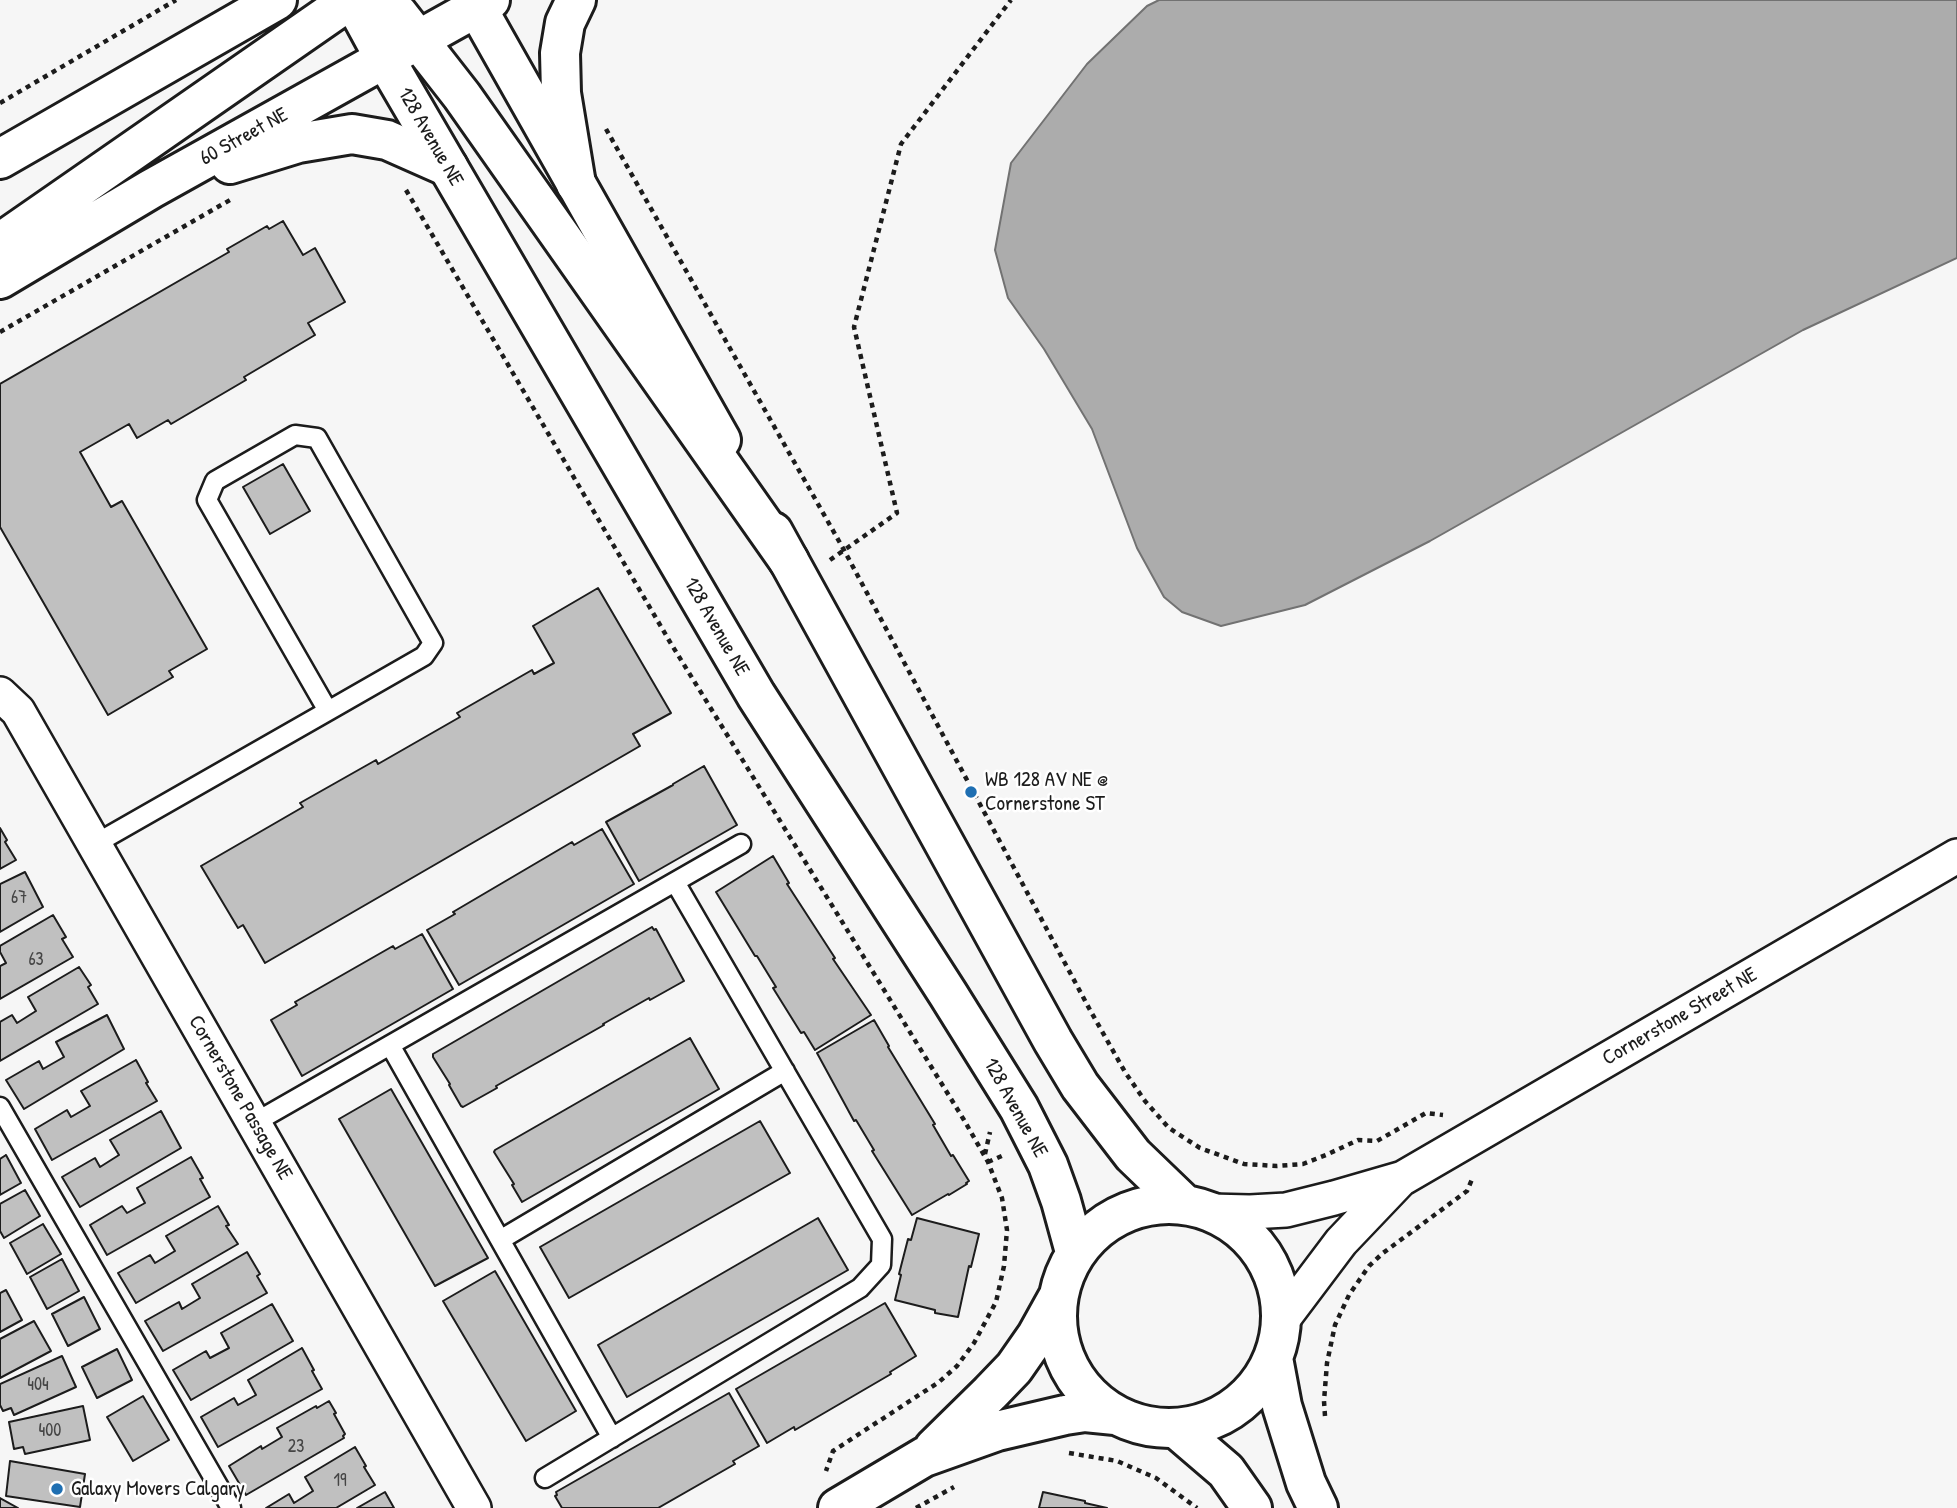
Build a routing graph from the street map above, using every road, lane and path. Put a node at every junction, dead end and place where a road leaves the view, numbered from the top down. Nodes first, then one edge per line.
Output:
1 (176, 0) edge
2 (231, 0) edge
3 (277, 0) edge
4 (352, 0) edge
5 (576, 0) edge
6 (1011, 0) edge
7 (476, 2) edge
8 (402, 14) edge
9 (186, 52) junction
10 (385, 59) junction
11 (0, 103) edge
12 (603, 122) dead end
13 (0, 159) edge
14 (448, 167) junction
15 (402, 183) dead end
16 (576, 184) junction
17 (151, 189) junction
18 (239, 196) dead end
19 (0, 243) edge
20 (0, 279) edge
21 (0, 332) edge
22 (844, 550) junction
23 (795, 571) junction
24 (0, 694) edge
25 (328, 711) junction
26 (94, 844) junction
27 (741, 844) dead end
28 (1957, 856) edge
29 (675, 882) junction
30 (390, 1045) junction
31 (785, 1072) junction
32 (0, 1107) edge
33 (1426, 1113) dead end
34 (254, 1123) junction
35 (1403, 1178) junction
36 (1467, 1191) dead end
37 (1197, 1208) junction
38 (500, 1240) junction
39 (1075, 1252) junction
40 (1057, 1299) junction
41 (1277, 1340) junction
42 (1115, 1415) junction
43 (1326, 1420) dead end
44 (1177, 1429) junction
45 (612, 1438) junction
46 (833, 1451) dead end
47 (1060, 1454) dead end
48 (924, 1457) junction
49 (545, 1478) dead end
50 (965, 1482) dead end
51 (231, 1508) edge
52 (474, 1508) edge
53 (838, 1508) edge
54 (915, 1508) edge
55 (1196, 1508) edge
56 (1252, 1508) edge
57 (1318, 1508) edge

1 - 11 path
2 - 9 street
3 - 9 street
4 - 10 street, 128 Avenue NE
4 - 19 street
5 - 16 street
6 - 22 path
7 - 8 street, 60 Street NE
7 - 16 street
8 - 10 street, 60 Street NE
8 - 23 street
9 - 13 street
10 - 14 street, 128 Avenue NE
10 - 17 street, 60 Street NE
12 - 22 path
14 - 17 street
14 - 39 street, 128 Avenue NE
15 - 46 path
16 - 23 street
17 - 20 street, 60 Street NE
18 - 21 path
22 - 23 path
22 - 33 path
23 - 37 street
24 - 26 street, Cornerstone Passage NE
25 - 25 lane
25 - 26 lane
26 - 34 street, Cornerstone Passage NE
27 - 29 lane
28 - 35 street, Cornerstone Street NE
29 - 30 lane
29 - 31 lane
30 - 34 lane
30 - 38 lane
31 - 38 lane
31 - 45 lane
32 - 51 lane
34 - 52 street, Cornerstone Passage NE
35 - 37 street, Cornerstone Street NE
35 - 41 street, Cornerstone Street NE
36 - 43 path
37 - 39 street
37 - 41 street
38 - 45 lane
39 - 40 street
40 - 42 street
40 - 48 street
41 - 44 street
41 - 57 street
42 - 44 street
42 - 48 street
44 - 56 street
45 - 49 lane
47 - 55 path
48 - 53 street
50 - 54 path

